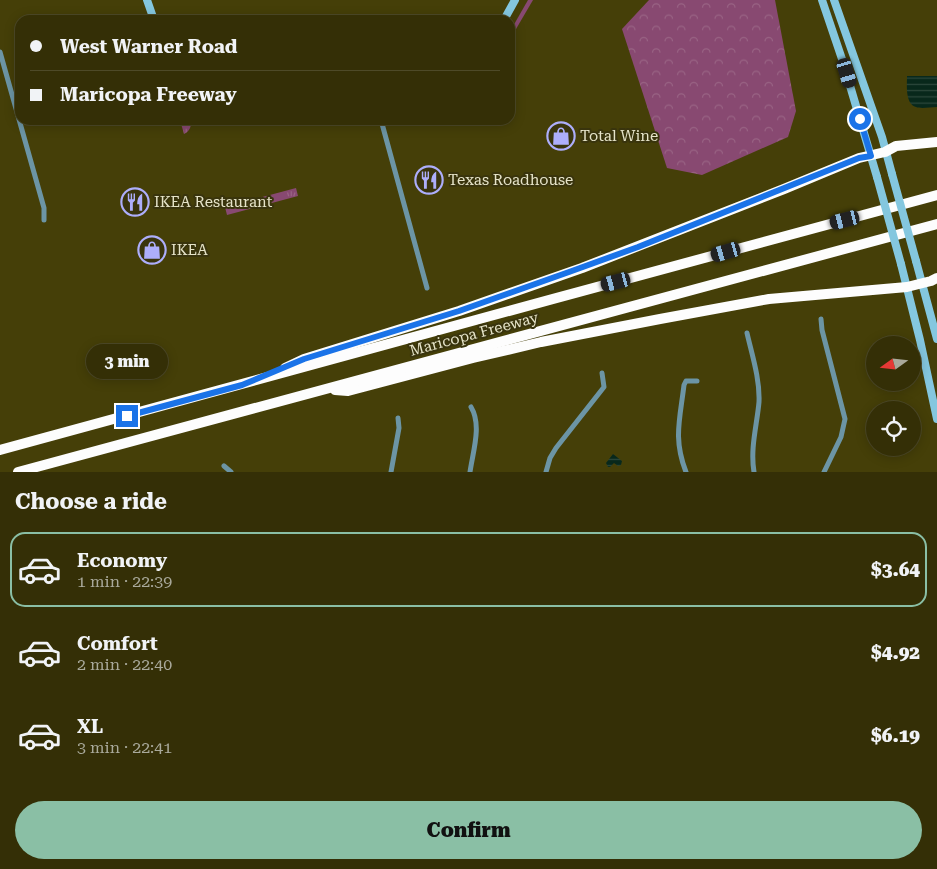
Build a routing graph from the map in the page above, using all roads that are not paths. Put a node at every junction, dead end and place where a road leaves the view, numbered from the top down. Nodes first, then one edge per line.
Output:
1 (147, 0) edge
2 (515, 0) edge
3 (822, 0) edge
4 (834, 0) edge
5 (152, 15) edge
6 (507, 15) edge
7 (0, 52) edge
8 (15, 105) edge
9 (21, 125) edge
10 (382, 125) edge
11 (937, 142) edge
12 (885, 152) junction
13 (871, 156) junction
14 (937, 195) edge
15 (44, 220) dead end
16 (937, 224) edge
17 (937, 278) edge
18 (922, 283) junction
19 (907, 287) junction
20 (427, 288) dead end
21 (821, 319) dead end
22 (747, 332) dead end
23 (937, 339) edge
24 (602, 373) dead end
25 (697, 381) dead end
26 (242, 385) junction
27 (327, 389) junction
28 (471, 407) dead end
29 (398, 418) dead end
30 (937, 419) edge
31 (0, 450) edge
32 (224, 466) dead end
33 (18, 472) edge
34 (231, 472) edge
35 (391, 472) edge
36 (470, 472) edge
37 (546, 472) edge
38 (686, 472) edge
39 (754, 472) edge
40 (824, 472) edge

1 - 5 main road
2 - 6 main road
3 - 13 main road
4 - 12 main road
7 - 8 street
9 - 15 street
10 - 20 street
11 - 12 highway
12 - 13 highway
12 - 18 main road, bridge
13 - 19 main road, bridge
13 - 26 highway
14 - 26 highway, Maricopa Freeway
16 - 27 highway, Maricopa Freeway
17 - 18 highway
18 - 19 highway
18 - 23 main road
19 - 27 highway
19 - 30 main road
21 - 40 street
22 - 39 street
24 - 37 street
25 - 38 street
26 - 31 highway, Maricopa Freeway
27 - 33 highway, Maricopa Freeway
28 - 36 street
29 - 35 street
32 - 34 street

